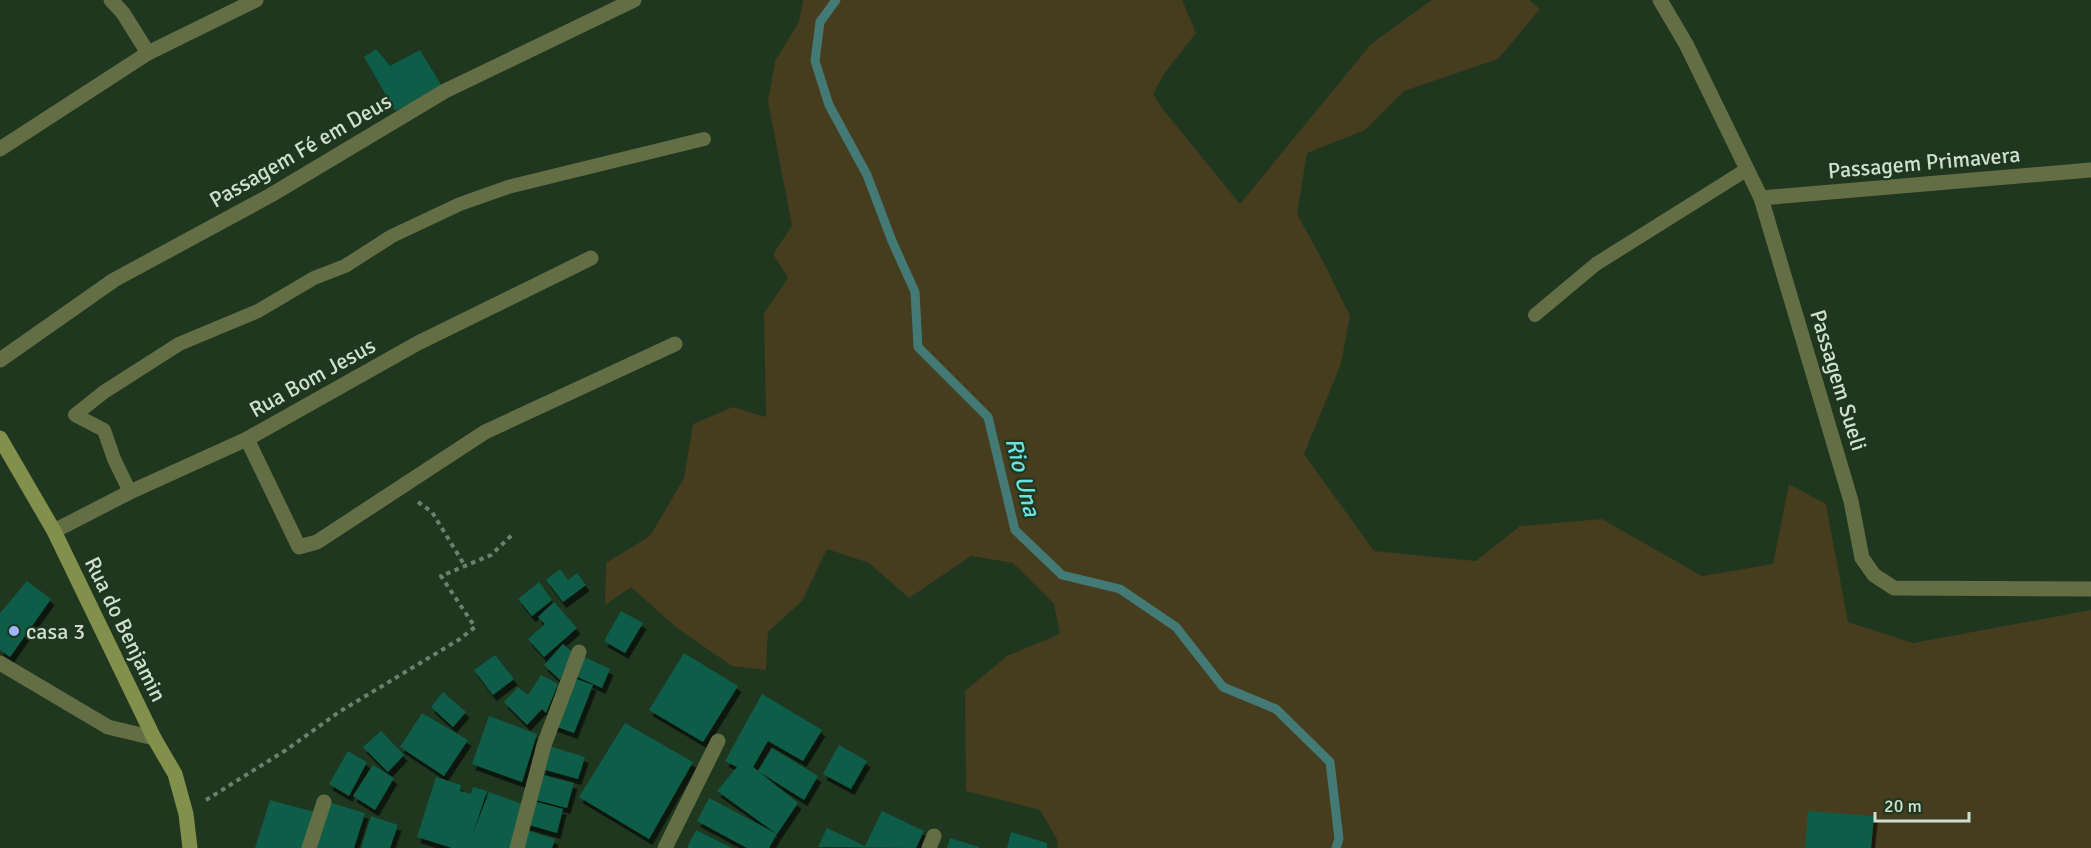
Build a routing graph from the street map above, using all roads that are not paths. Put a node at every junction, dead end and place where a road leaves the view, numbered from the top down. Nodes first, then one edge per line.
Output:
1 (111, 0) edge
2 (256, 0) edge
3 (634, 0) edge
4 (1660, 0) edge
5 (148, 53) junction
6 (704, 139) dead end
7 (0, 149) edge
8 (1746, 170) junction
9 (2091, 170) edge
10 (1761, 198) junction
11 (591, 258) dead end
12 (1535, 315) dead end
13 (675, 344) dead end
14 (0, 360) edge
15 (0, 438) edge
16 (247, 439) junction
17 (129, 492) junction
18 (54, 531) junction
19 (2091, 589) edge
20 (579, 652) dead end
21 (0, 663) edge
22 (154, 738) junction
23 (718, 741) dead end
24 (324, 802) dead end
25 (190, 848) edge
26 (309, 848) edge
27 (517, 848) edge
28 (665, 848) edge

1 - 5 street
2 - 5 street
3 - 14 street, Passagem Fé em Deus
4 - 8 street, Passagem Sueli
5 - 7 street
6 - 17 lane
8 - 10 street, Passagem Sueli
8 - 12 lane
9 - 10 street, Passagem Primavera
10 - 19 street, Passagem Sueli
11 - 16 street, Rua Bom Jesus
13 - 16 street
15 - 18 main road, Rua do Benjamin
16 - 17 street, Rua Bom Jesus
17 - 18 street, Rua Bom Jesus
18 - 22 main road, Rua do Benjamin
20 - 27 street
21 - 22 street
22 - 25 main road, Rua do Benjamin
23 - 28 street
24 - 26 street

